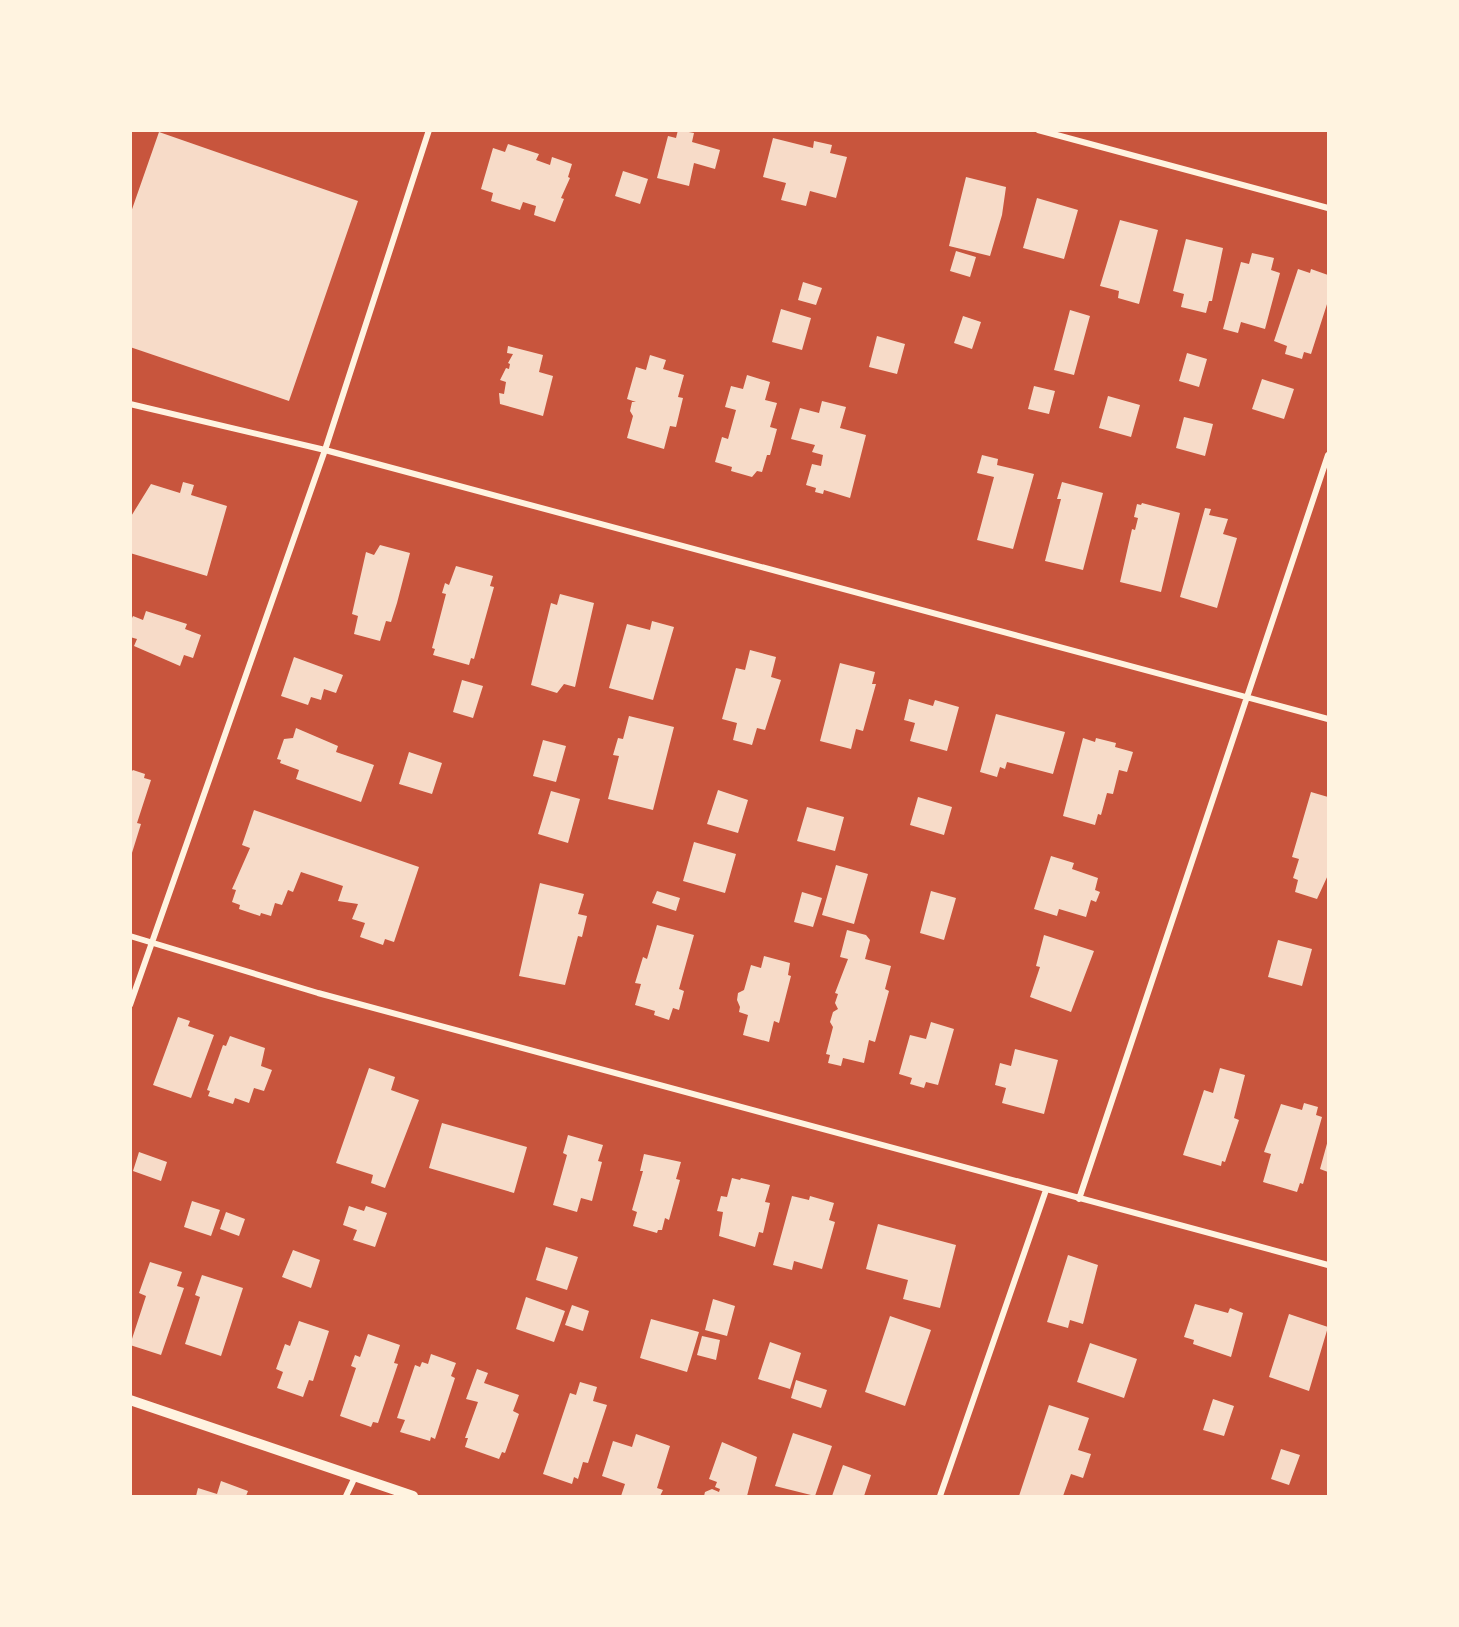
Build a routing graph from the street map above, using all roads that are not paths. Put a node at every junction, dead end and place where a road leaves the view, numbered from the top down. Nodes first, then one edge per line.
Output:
1 (429, 130) edge
2 (1038, 130) edge
3 (1329, 208) edge
4 (130, 404) edge
5 (325, 450) junction
6 (1329, 455) edge
7 (1246, 698) junction
8 (1329, 719) edge
9 (130, 936) edge
10 (153, 943) junction
11 (130, 1005) edge
12 (1046, 1190) junction
13 (1078, 1199) junction
14 (1329, 1265) edge
15 (130, 1400) edge
16 (355, 1477) junction
17 (346, 1497) edge
18 (413, 1497) edge
19 (940, 1497) edge

1 - 5 street
2 - 3 street
4 - 5 street
5 - 7 street
5 - 10 street
6 - 7 street
7 - 8 street
7 - 13 street
9 - 10 street
10 - 11 street
10 - 12 street
12 - 13 street
12 - 19 street
13 - 14 street
15 - 16 street
16 - 17 street
16 - 18 street

